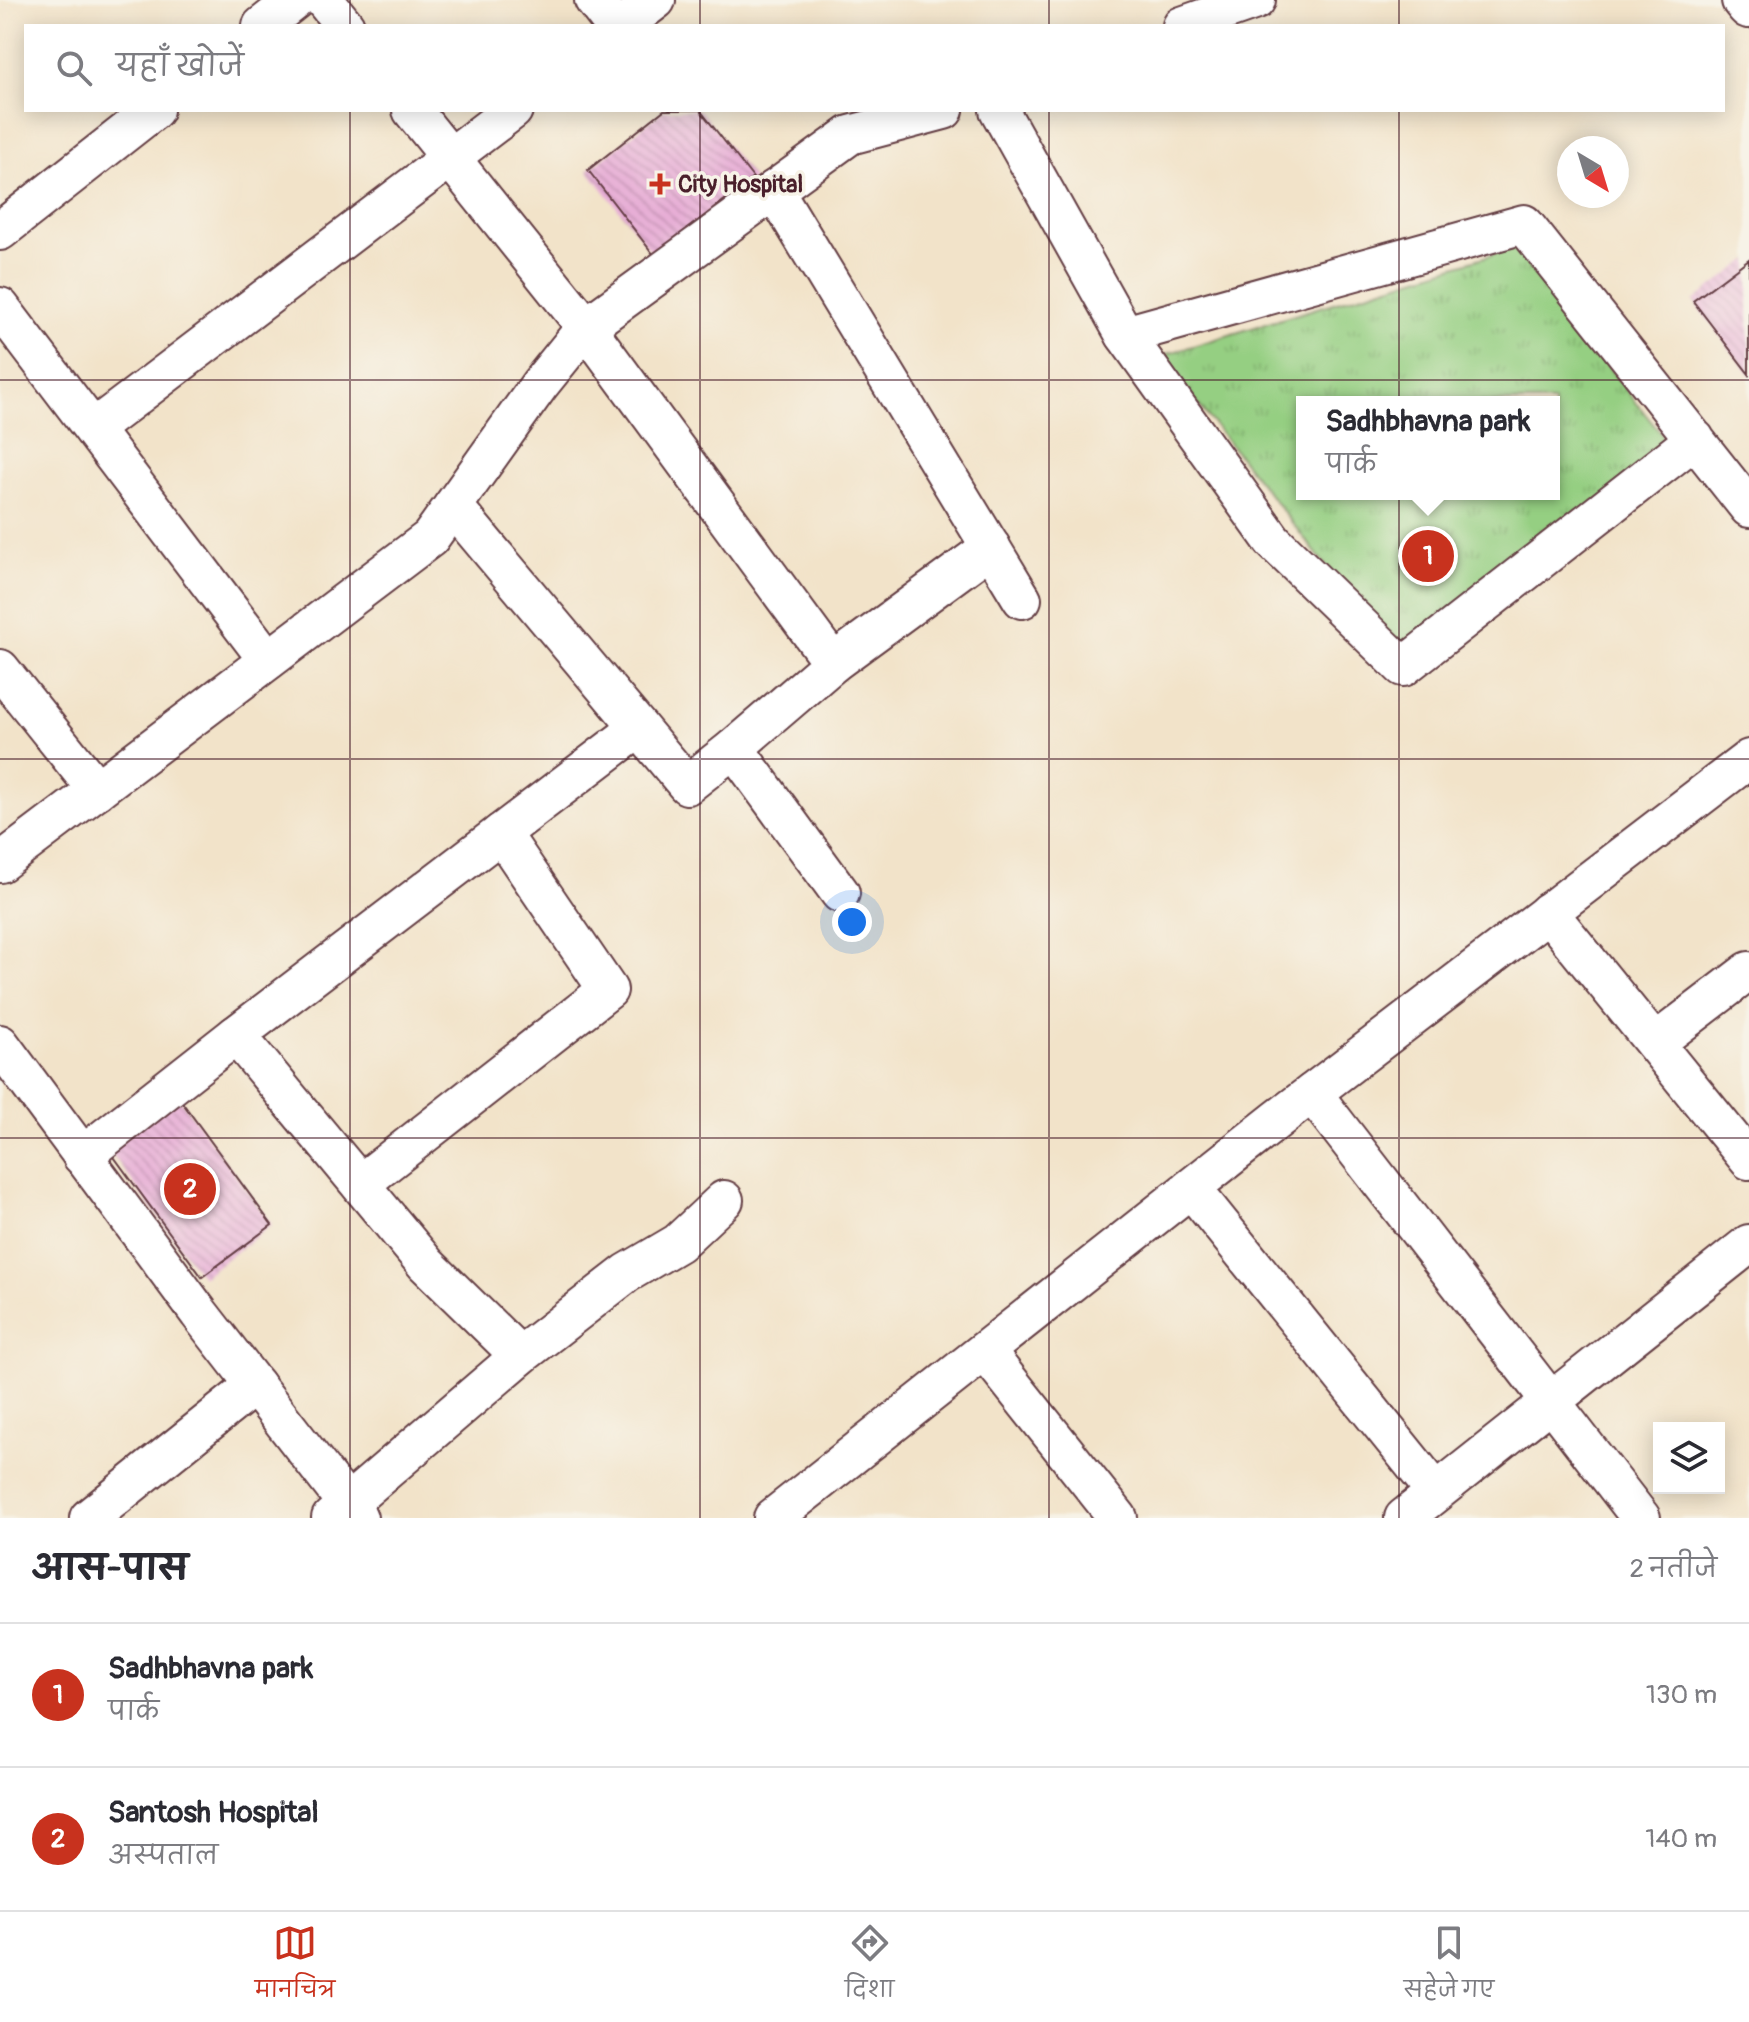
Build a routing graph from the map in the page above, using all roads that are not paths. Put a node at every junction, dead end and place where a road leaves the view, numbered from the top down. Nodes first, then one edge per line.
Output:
1 (295, 0) edge
2 (324, 0) edge
3 (594, 0) edge
4 (656, 0) edge
5 (1256, 0) edge
6 (1744, 0) edge
7 (1749, 6) edge
8 (265, 24) edge
9 (343, 24) edge
10 (612, 24) edge
11 (625, 24) edge
12 (1188, 24) edge
13 (151, 112) edge
14 (414, 112) edge
15 (510, 112) edge
16 (936, 112) edge
17 (1000, 112) edge
18 (451, 158) junction
19 (774, 190) junction
20 (0, 231) edge
21 (0, 307) edge
22 (586, 327) junction
23 (1125, 335) junction
24 (93, 429) junction
25 (1695, 439) junction
26 (453, 506) junction
27 (1749, 508) edge
28 (991, 547) junction
29 (1022, 599) dead end
30 (268, 660) junction
31 (833, 663) junction
32 (0, 669) edge
33 (639, 728) junction
34 (734, 748) junction
35 (1749, 759) edge
36 (97, 790) junction
37 (501, 833) junction
38 (0, 863) edge
39 (840, 893) dead end
40 (1548, 912) junction
41 (1749, 971) edge
42 (236, 1035) junction
43 (1655, 1043) junction
44 (0, 1044) edge
45 (1312, 1093) junction
46 (82, 1156) junction
47 (1749, 1160) edge
48 (360, 1184) junction
49 (1191, 1188) junction
50 (724, 1200) dead end
51 (1749, 1244) edge
52 (985, 1351) junction
53 (520, 1356) junction
54 (255, 1385) junction
55 (1551, 1401) junction
56 (1436, 1492) junction
57 (346, 1514) edge
58 (89, 1518) edge
59 (773, 1518) edge
60 (1118, 1518) edge
61 (1404, 1518) edge
62 (1641, 1518) edge

1 - 8 street
2 - 9 street
3 - 10 street
4 - 11 street
5 - 12 street
6 - 7 street
13 - 20 street
14 - 18 street
15 - 18 street
16 - 19 street
17 - 23 street
18 - 22 street
18 - 24 street
19 - 22 street
19 - 28 street
21 - 24 street
22 - 26 street
22 - 31 street
23 - 25 street
23 - 25 street
24 - 30 street
25 - 27 street
26 - 30 street
26 - 33 street
28 - 29 street
28 - 31 street
30 - 36 street
31 - 34 street
32 - 36 street
33 - 34 street
33 - 37 street
34 - 39 street
35 - 40 street
36 - 38 street
37 - 42 street
37 - 48 street
40 - 43 street
40 - 45 street
41 - 43 street
42 - 46 street
42 - 48 street
43 - 47 street
44 - 46 street
45 - 49 street
45 - 55 street
46 - 54 street
48 - 53 street
49 - 52 street
49 - 56 street
50 - 53 street
51 - 55 street
52 - 59 street
52 - 60 street
53 - 57 street
54 - 57 street
54 - 58 street
55 - 56 street
55 - 62 street
56 - 61 street

